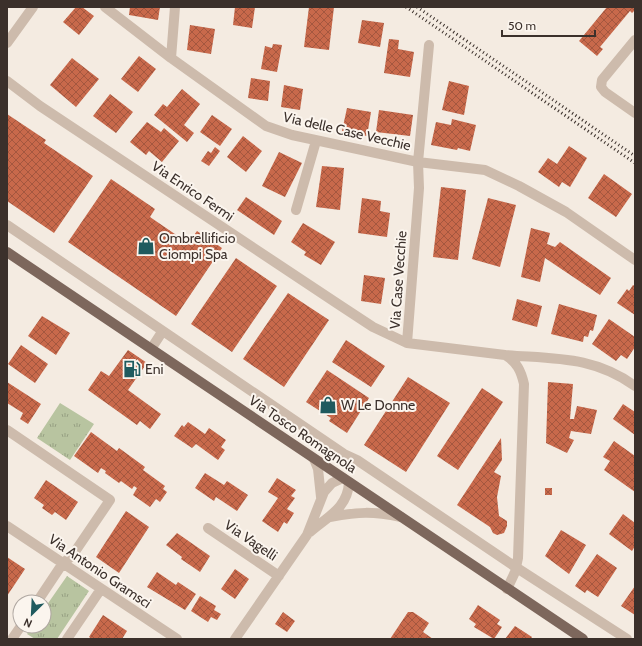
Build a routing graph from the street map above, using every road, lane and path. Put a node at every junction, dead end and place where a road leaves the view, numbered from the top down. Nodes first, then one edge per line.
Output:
1 (34, 7) edge
2 (105, 7) edge
3 (175, 7) edge
4 (635, 40) edge
5 (7, 43) edge
6 (429, 45) dead end
7 (172, 58) junction
8 (7, 81) edge
9 (635, 113) edge
10 (316, 141) junction
11 (418, 162) junction
12 (296, 210) dead end
13 (7, 226) edge
14 (7, 252) edge
15 (635, 260) edge
16 (162, 332) junction
17 (407, 343) junction
18 (151, 348) junction
19 (505, 354) junction
20 (635, 386) edge
21 (7, 430) edge
22 (314, 459) junction
23 (346, 480) junction
24 (321, 497) junction
25 (330, 517) junction
26 (401, 517) junction
27 (7, 526) edge
28 (208, 528) dead end
29 (307, 535) junction
30 (63, 563) junction
31 (517, 568) junction
32 (279, 576) junction
33 (507, 588) junction
34 (101, 589) junction
35 (42, 594) edge
36 (173, 638) edge
37 (67, 639) edge
38 (235, 639) edge
39 (583, 639) edge
40 (627, 639) edge

1 - 5 street
2 - 7 street, Via delle Case Vecchie
3 - 7 street
4 - 9 street
6 - 11 street, Via Case Vecchie
7 - 10 street, Via delle Case Vecchie
8 - 17 street, Via Enrico Fermi
10 - 11 street, Via delle Case Vecchie
10 - 12 street
11 - 15 street, Via delle Case Vecchie
11 - 17 street, Via Case Vecchie
13 - 16 street
14 - 18 main road, Via Tosco Romagnola
16 - 18 street
16 - 31 street
17 - 19 street, Via Case Vecchie
18 - 22 main road, Via Tosco Romagnola
19 - 20 street, Via Case Vecchie
19 - 31 street
21 - 30 street
22 - 23 main road, Via Tosco Romagnola
22 - 24 street, Via Vagelli
23 - 24 street, Via Vagelli
23 - 25 street, Via Vagelli
23 - 26 main road, Via Tosco Romagnola
24 - 29 street, Via Vagelli
25 - 26 street, Via Vagelli
25 - 29 street, Via Vagelli
26 - 33 main road, Via Tosco Romagnola
27 - 30 street, Via Antonio Gramsci
28 - 32 street, Via Vagelli
29 - 32 street, Via Vagelli
30 - 34 street, Via Antonio Gramsci
30 - 35 street
31 - 33 street
31 - 40 street
32 - 38 street, Via Vagelli
33 - 39 main road, Via Tosco Romagnola
34 - 36 street, Via Antonio Gramsci
34 - 37 street

